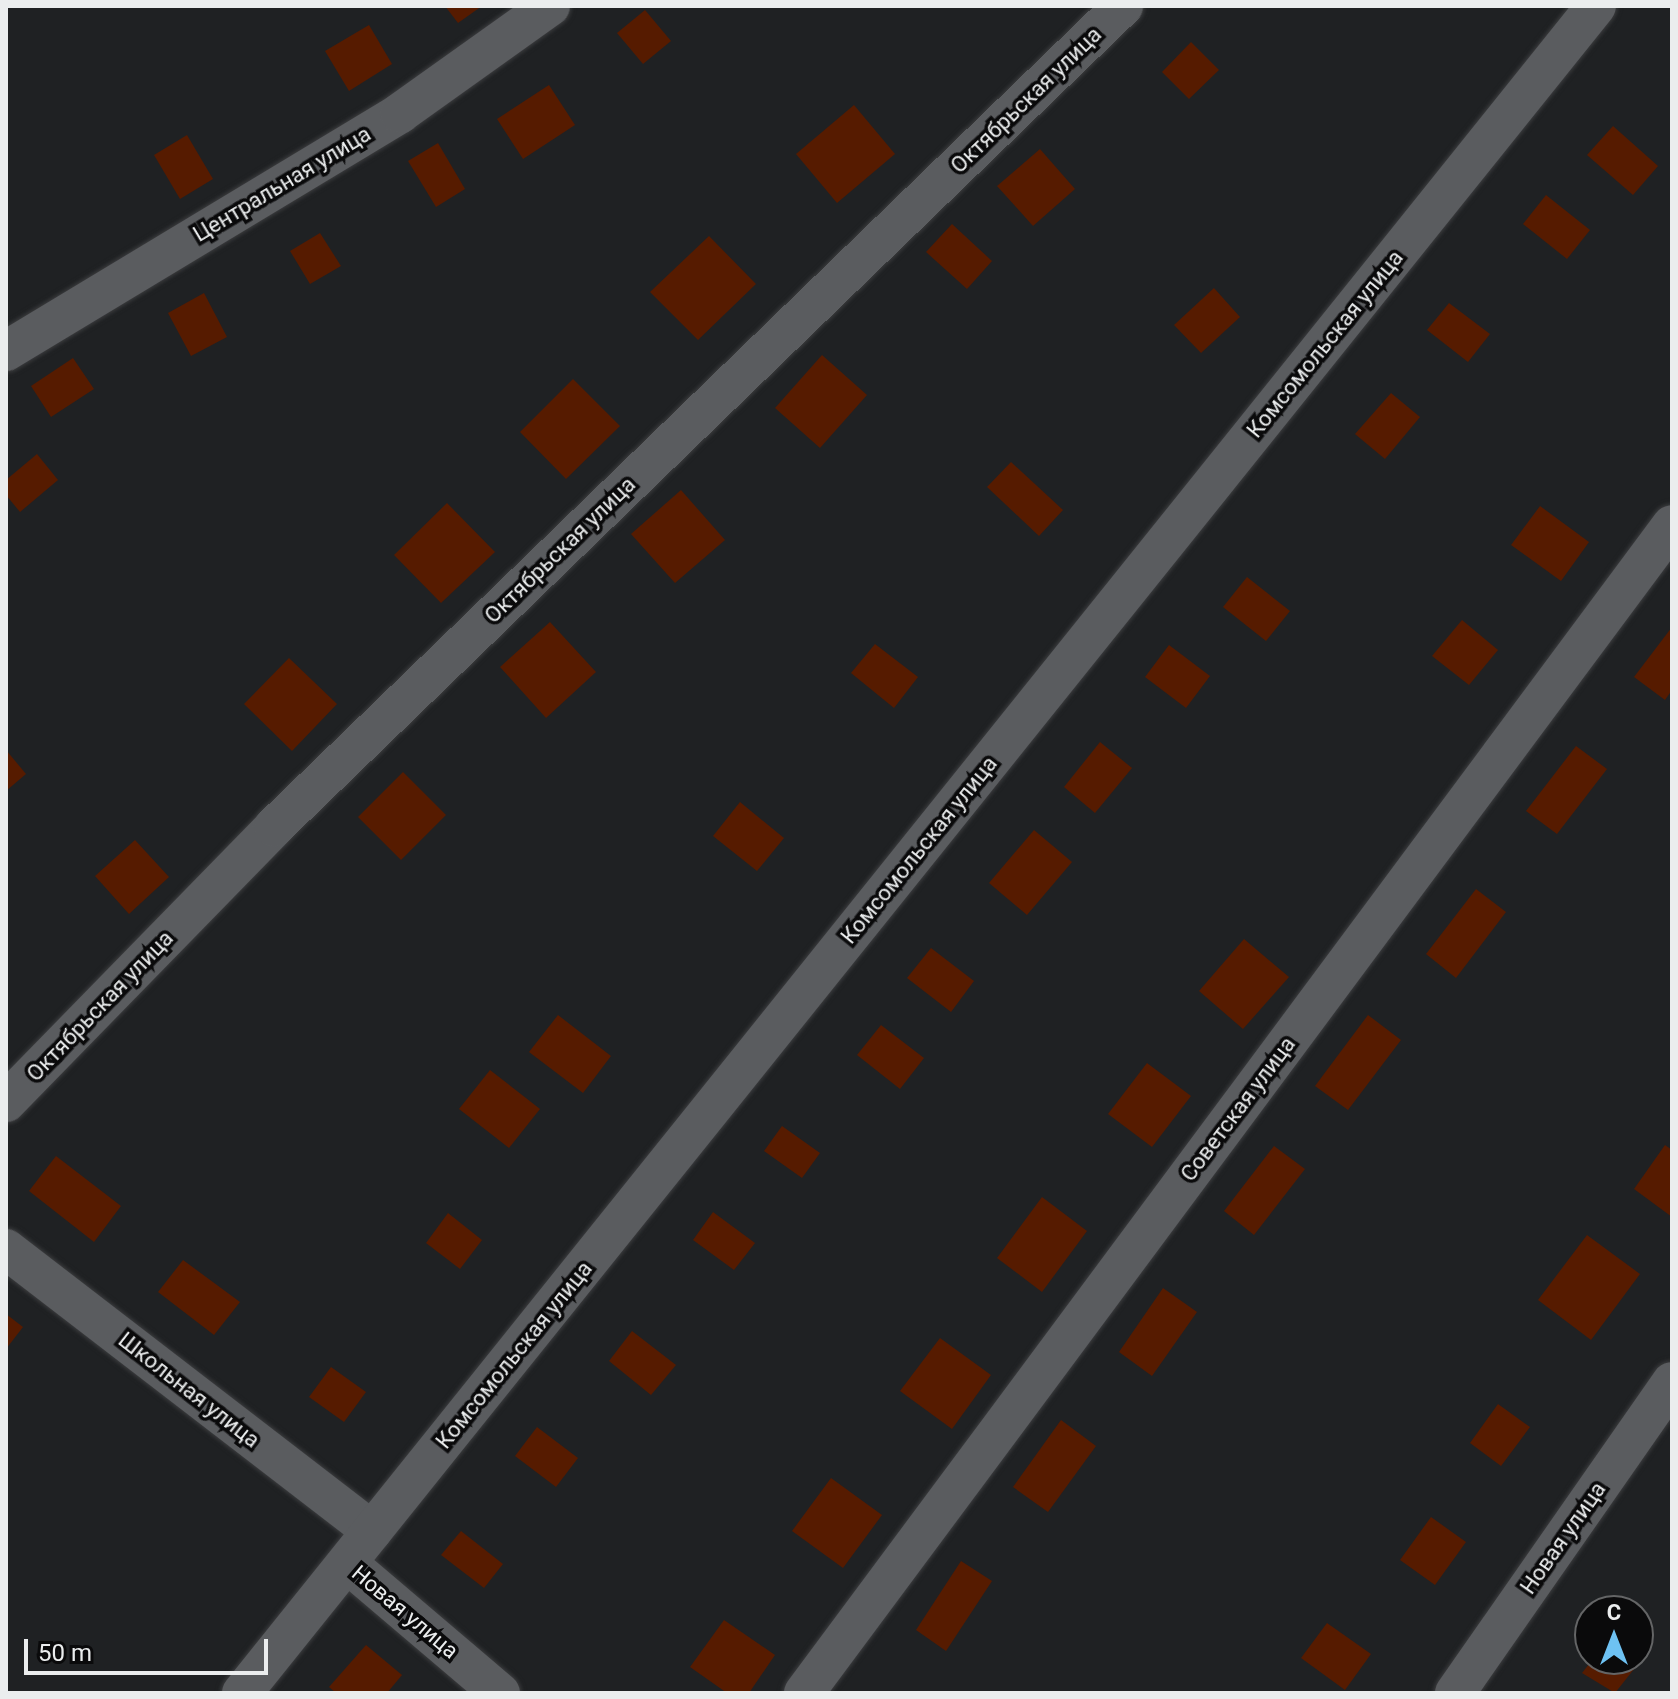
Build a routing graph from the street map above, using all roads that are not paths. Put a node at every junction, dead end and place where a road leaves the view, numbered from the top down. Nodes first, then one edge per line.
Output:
1 (550, 6) edge
2 (1123, 6) edge
3 (1596, 6) edge
4 (6, 351) edge
5 (1672, 525) edge
6 (6, 1102) edge
7 (6, 1249) edge
8 (1672, 1382) edge
9 (372, 1531) junction
10 (347, 1563) junction
11 (242, 1693) edge
12 (500, 1693) edge
13 (804, 1693) edge
14 (1455, 1693) edge

1 - 4 street, Центральная улица
2 - 6 street, Октябрьская улица
3 - 9 street, Комсомольская улица
5 - 13 street, Советская улица
7 - 9 street, Школьная улица
8 - 14 street, Новая улица
9 - 10 street, Комсомольская улица
10 - 11 street, Комсомольская улица
10 - 12 street, Новая улица

